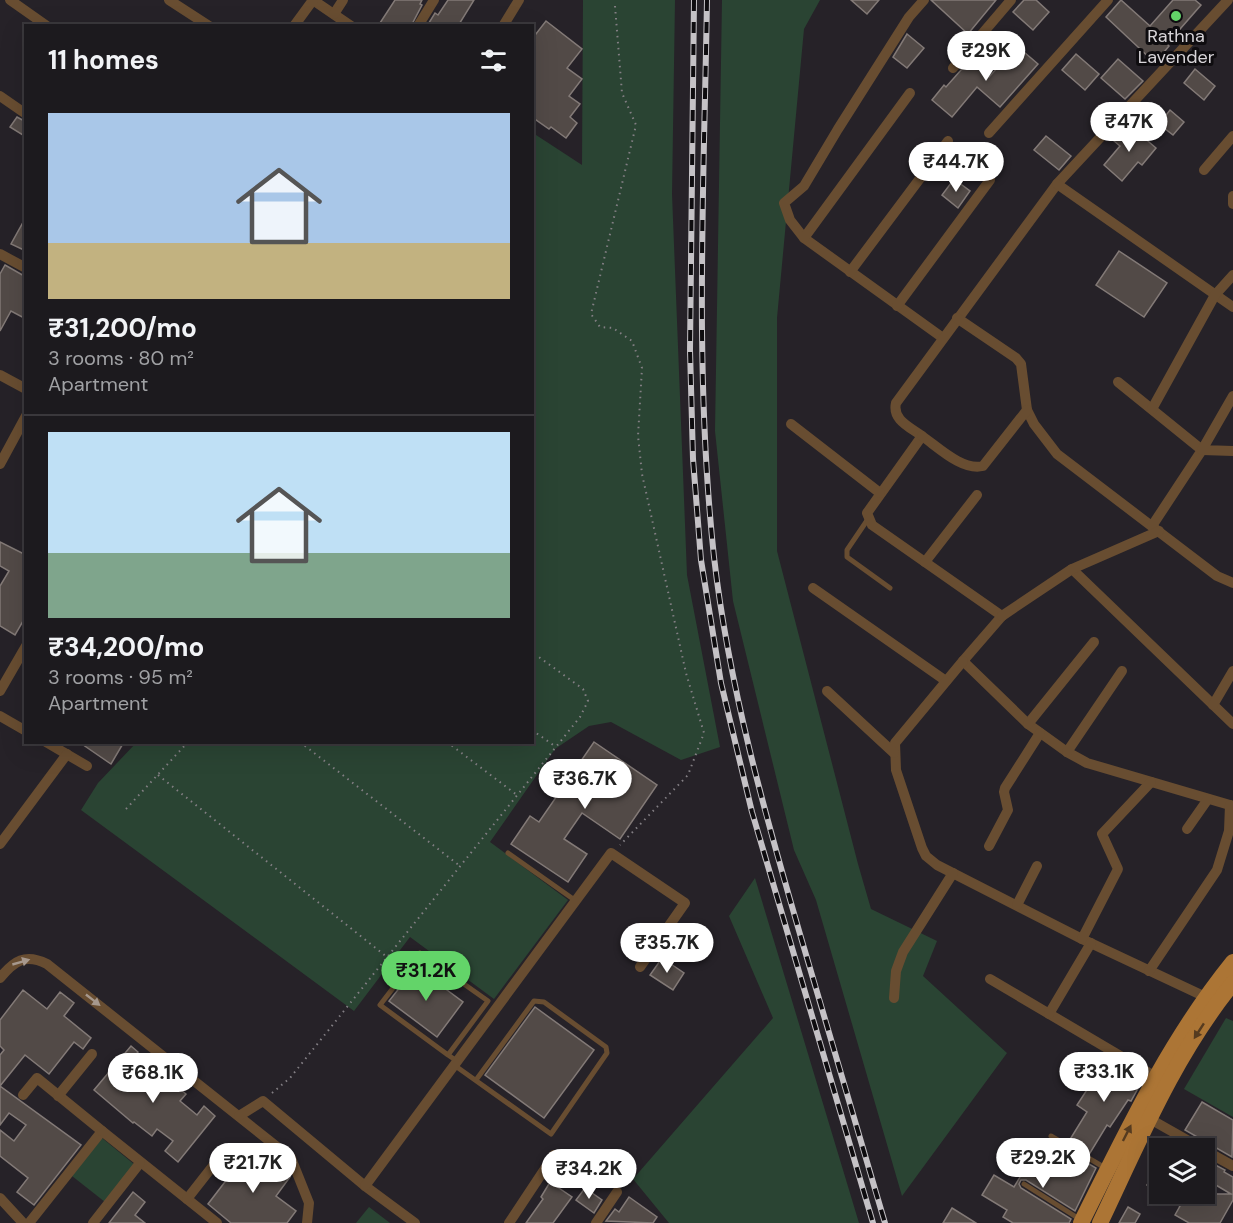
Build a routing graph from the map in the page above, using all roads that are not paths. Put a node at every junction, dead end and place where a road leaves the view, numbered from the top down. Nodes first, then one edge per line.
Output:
1 (10, 0) edge
2 (169, 0) edge
3 (313, 0) edge
4 (343, 0) edge
5 (434, 0) edge
6 (519, 0) edge
7 (924, 0) edge
8 (1011, 0) edge
9 (1108, 0) edge
10 (1228, 0) edge
11 (334, 14) junction
12 (44, 24) edge
13 (206, 24) edge
14 (295, 24) edge
15 (348, 24) edge
16 (419, 24) edge
17 (504, 24) edge
18 (953, 68) dead end
19 (910, 93) dead end
20 (0, 96) edge
21 (24, 113) edge
22 (989, 133) dead end
23 (1233, 136) edge
24 (948, 141) dead end
25 (1204, 170) dead end
26 (990, 180) dead end
27 (1057, 184) junction
28 (1233, 196) edge
29 (1233, 204) edge
30 (804, 238) junction
31 (0, 254) edge
32 (24, 267) edge
33 (850, 272) junction
34 (1233, 275) edge
35 (1215, 295) junction
36 (897, 306) junction
37 (1233, 307) edge
38 (957, 318) junction
39 (943, 338) junction
40 (0, 375) edge
41 (1118, 382) dead end
42 (24, 388) edge
43 (1233, 396) edge
44 (1152, 409) junction
45 (1027, 410) junction
46 (24, 420) edge
47 (791, 424) dead end
48 (922, 436) junction
49 (1202, 450) junction
50 (1233, 451) edge
51 (0, 464) edge
52 (880, 493) junction
53 (977, 495) dead end
54 (868, 519) junction
55 (1155, 529) junction
56 (925, 562) junction
57 (1072, 569) junction
58 (1233, 583) edge
59 (813, 588) dead end
60 (890, 588) dead end
61 (1002, 616) junction
62 (1094, 642) dead end
63 (24, 649) edge
64 (963, 661) junction
65 (1122, 671) dead end
66 (1233, 671) edge
67 (946, 681) junction
68 (0, 691) edge
69 (827, 691) dead end
70 (1213, 705) junction
71 (0, 716) edge
72 (1028, 724) junction
73 (1233, 724) edge
74 (24, 730) edge
75 (1040, 733) junction
76 (50, 744) edge
77 (1067, 752) junction
78 (894, 753) junction
79 (67, 754) junction
80 (87, 766) dead end
81 (1151, 782) junction
82 (1208, 799) junction
83 (1231, 806) edge
84 (1187, 829) dead end
85 (0, 844) edge
86 (989, 846) dead end
87 (508, 853) dead end
88 (1037, 866) dead end
89 (953, 873) junction
90 (576, 901) junction
91 (1017, 905) junction
92 (1087, 941) junction
93 (1233, 963) edge
94 (640, 967) dead end
95 (1149, 970) junction
96 (0, 978) edge
97 (990, 979) dead end
98 (1233, 983) edge
99 (894, 998) dead end
100 (1211, 1000) junction
101 (1049, 1014) junction
102 (92, 1054) dead end
103 (453, 1060) junction
104 (1156, 1077) junction
105 (476, 1080) junction
106 (23, 1095) dead end
107 (58, 1096) junction
108 (239, 1116) junction
109 (1150, 1119) junction
110 (102, 1131) junction
111 (1051, 1136) dead end
112 (1184, 1138) edge
113 (554, 1155) dead end
114 (1215, 1155) edge
115 (216, 1162) dead end
116 (140, 1163) junction
117 (1233, 1166) edge
118 (1108, 1170) junction
119 (1024, 1184) dead end
120 (365, 1186) junction
121 (617, 1192) dead end
122 (0, 1198) edge
123 (187, 1199) junction
124 (1082, 1222) edge
125 (23, 1223) edge
126 (29, 1223) edge
127 (93, 1223) edge
128 (217, 1223) edge
129 (307, 1223) edge
130 (415, 1223) edge
131 (509, 1223) edge
132 (596, 1223) edge
133 (1100, 1223) edge

1 - 12 street
2 - 13 street
3 - 11 street
3 - 14 street
4 - 11 street
5 - 16 street
6 - 17 street
7 - 30 street
8 - 18 street
9 - 22 street
10 - 27 street
11 - 15 street
19 - 30 street
20 - 21 street
23 - 25 street
24 - 33 street
26 - 36 street
27 - 35 street
27 - 38 street
28 - 29 street
30 - 33 street
31 - 32 street
33 - 36 street
34 - 35 street
35 - 37 street
35 - 44 street
36 - 39 street
38 - 39 street
38 - 45 street
39 - 48 street
40 - 42 street
41 - 44 street
43 - 49 street
44 - 49 street
45 - 48 street
45 - 55 street
46 - 51 street
47 - 52 street
48 - 52 street
49 - 50 street
49 - 55 street
52 - 54 street
53 - 56 street
54 - 56 street
54 - 60 lane
55 - 57 street
55 - 58 street
56 - 61 street
57 - 61 street
57 - 70 street
59 - 67 street
61 - 64 street
62 - 72 street
63 - 68 street
64 - 67 street
64 - 72 street
65 - 77 street
66 - 70 street
67 - 78 street
69 - 78 street
70 - 73 street
71 - 74 street
72 - 75 street
75 - 77 street
75 - 86 street
76 - 79 street
77 - 81 street
78 - 89 street
79 - 80 street
79 - 85 street
81 - 82 street
81 - 92 street
82 - 83 street
82 - 84 street
83 - 95 street
87 - 90 lane
88 - 91 street
89 - 91 street
89 - 99 street
90 - 94 street
90 - 103 street
91 - 92 street
92 - 95 street
92 - 101 street
93 - 100 main road
95 - 100 street
96 -> 108 street
97 - 101 street
98 - 100 main road
100 - 104 main road
100 -> 109 main road
101 - 104 street
102 - 107 street
103 - 103 lane
103 - 105 lane
103 - 120 street
118 -> 104 main road
105 - 105 lane
106 - 107 street
107 - 110 street
108 - 120 street
108 - 129 street
109 - 112 street
109 - 133 main road
110 - 116 street
110 - 126 street
111 - 118 lane
113 - 131 street
114 - 117 street
115 - 123 street
116 - 123 street
116 - 127 street
118 - 124 main road
119 - 124 lane
120 - 130 street
121 - 132 street
122 - 125 street
123 - 128 street

